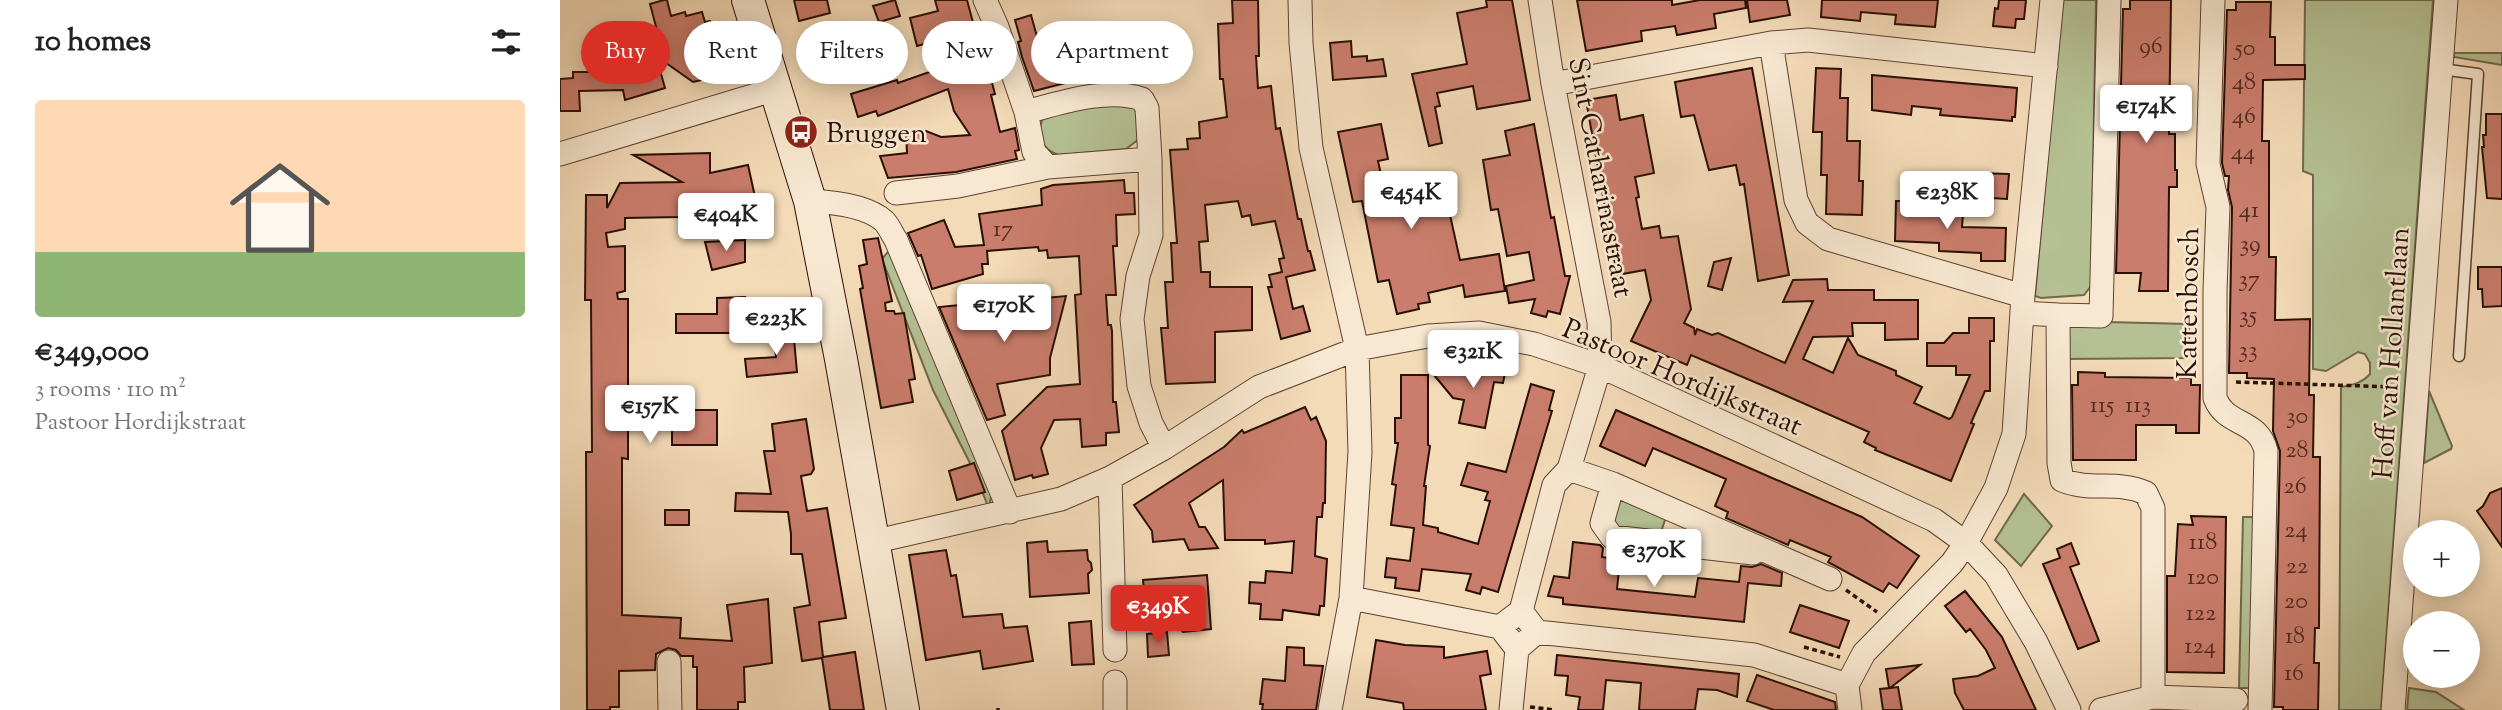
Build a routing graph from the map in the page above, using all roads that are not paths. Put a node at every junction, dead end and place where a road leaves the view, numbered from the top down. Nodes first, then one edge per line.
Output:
1 (748, 0) edge
2 (985, 0) edge
3 (1300, 0) edge
4 (1540, 0) edge
5 (2052, 0) edge
6 (2109, 0) edge
7 (2213, 0) edge
8 (2446, 0) edge
9 (1771, 43) junction
10 (2046, 66) junction
11 (2441, 69) junction
12 (1553, 84) junction
13 (776, 89) junction
14 (1026, 112) junction
15 (560, 154) edge
16 (1150, 159) junction
17 (1048, 167) junction
18 (896, 192) dead end
19 (810, 201) junction
20 (2023, 304) junction
21 (2058, 315) junction
22 (1357, 349) junction
23 (2459, 356) dead end
24 (1600, 366) junction
25 (1164, 448) junction
26 (1569, 469) junction
27 (1110, 478) junction
28 (1613, 484) junction
29 (1010, 512) junction
30 (872, 542) junction
31 (1966, 543) junction
32 (1777, 555) junction
33 (1830, 579) road end
34 (1351, 598) junction
35 (1521, 611) junction
36 (1500, 627) junction
37 (1537, 632) junction
38 (1517, 649) junction
39 (1115, 650) dead end
40 (669, 662) dead end
41 (1115, 682) dead end
42 (1847, 685) junction
43 (2153, 697) junction
44 (2236, 700) dead end
45 (670, 710) edge
46 (903, 710) edge
47 (1115, 710) edge
48 (1330, 710) edge
49 (1511, 710) edge
50 (1850, 710) edge
51 (2070, 710) edge
52 (2101, 710) edge
53 (2260, 710) edge
54 (2393, 710) edge

1 - 13 street
2 - 14 street
3 - 22 street
4 - 12 street, Sint Catharinastraat
5 - 10 street
6 - 21 street
7 - 53 street, Kattenbosch
8 - 11 street, Hoff van Hollantlaan
9 - 10 street
9 - 12 street
9 - 20 street
10 - 20 street
11 - 23 lane
11 - 54 street, Hoff van Hollantlaan
12 - 24 street, Sint Catharinastraat
13 - 15 street
13 - 19 street
14 - 16 street
14 - 17 street
16 - 17 street
16 - 25 street
17 - 18 street
19 - 29 street
19 - 30 street
20 - 21 street
20 - 31 street
21 - 43 street
22 - 24 street, Pastoor Hordijkstraat
22 - 25 street, Pastoor Hordijkstraat
22 - 34 street
24 - 26 street, Sint Catharinastraat
24 - 31 street, Pastoor Hordijkstraat
25 - 27 street, Pastoor Hordijkstraat
26 - 28 street
26 - 35 street, Sint Catharinastraat
27 - 29 street, Pastoor Hordijkstraat
27 - 39 street
28 - 32 street
28 - 32 street
29 - 30 street, Pastoor Hordijkstraat
30 - 46 street
31 - 42 street
31 - 51 street, Pastoor Hordijkstraat
32 - 33 street
34 - 36 street
34 - 48 street
35 - 36 street
35 - 37 street
36 - 38 street
37 - 38 street
37 - 42 street
38 - 49 street
40 - 45 street
41 - 47 street
42 - 50 street
43 - 44 street
43 - 52 street

